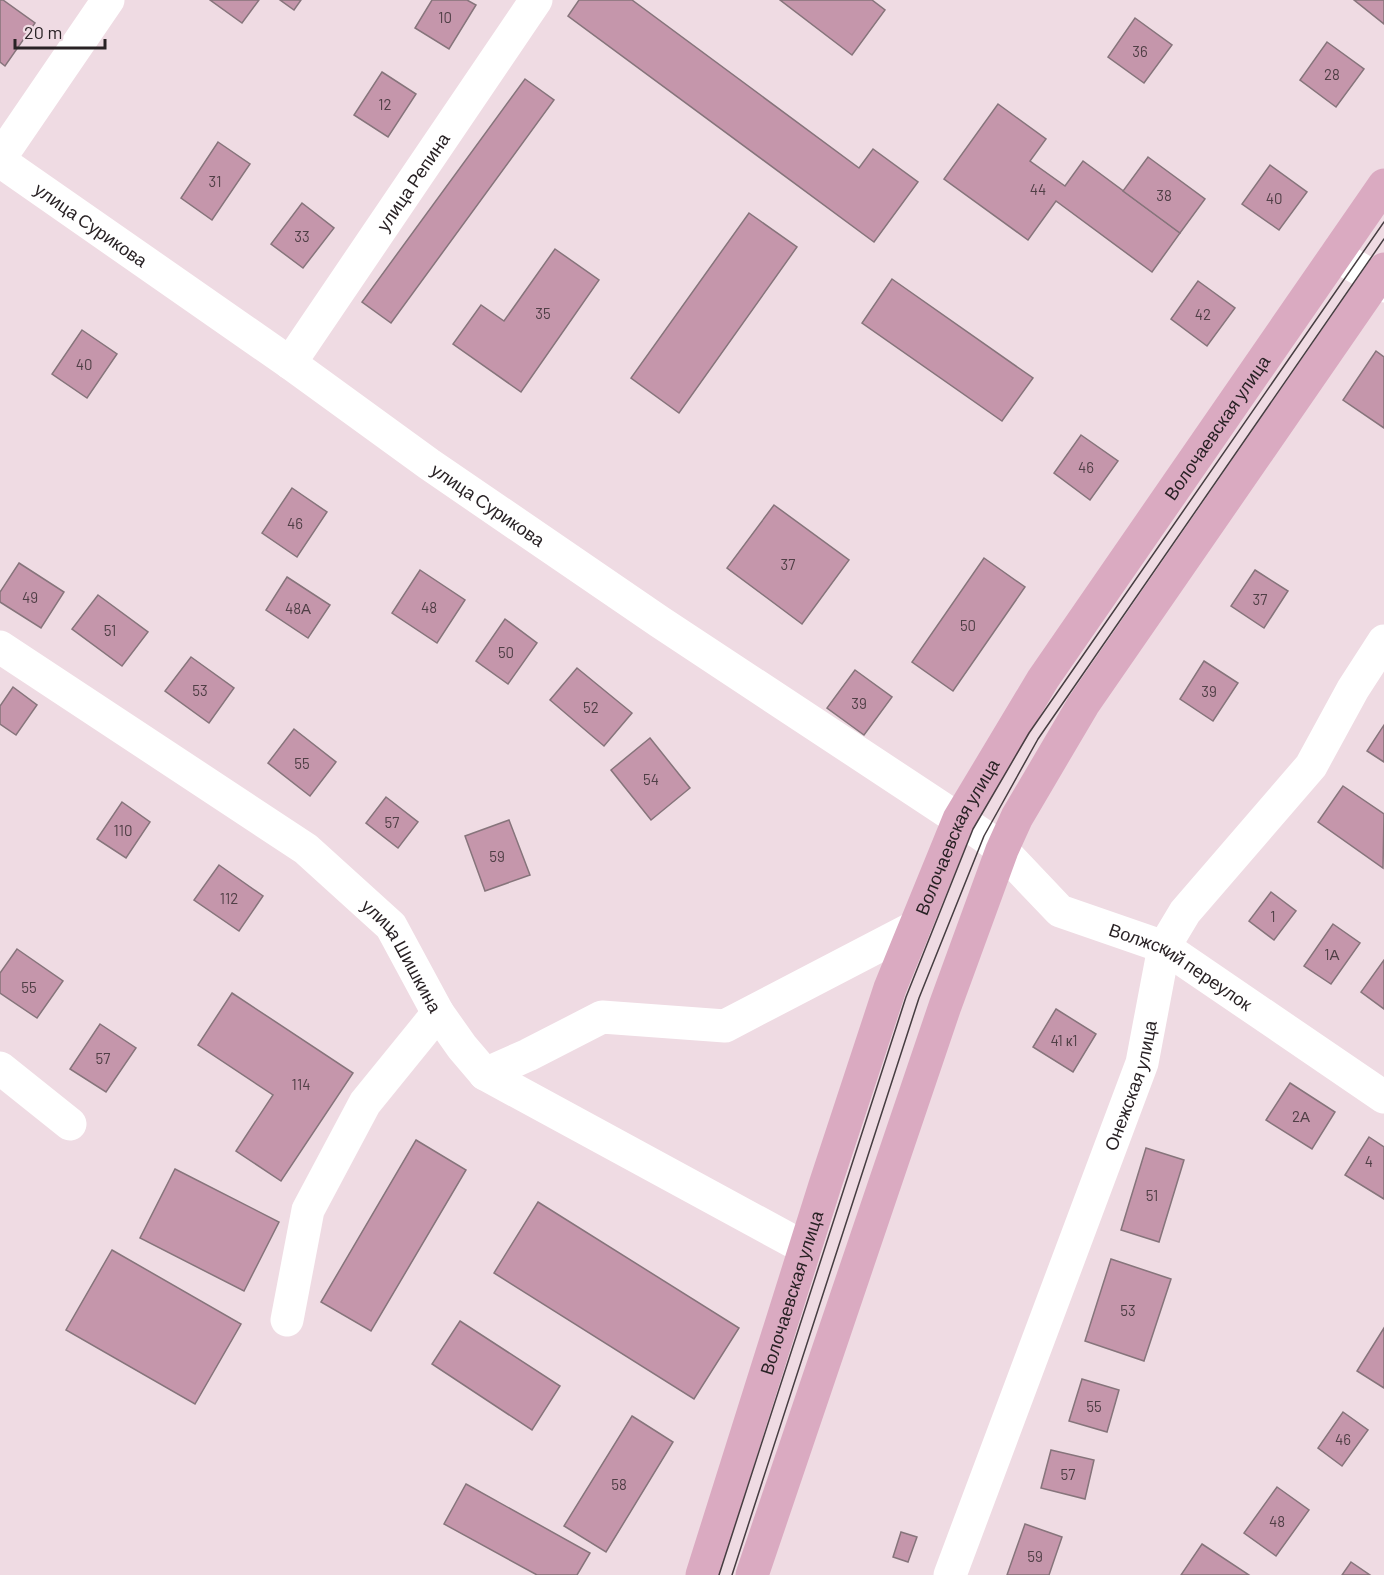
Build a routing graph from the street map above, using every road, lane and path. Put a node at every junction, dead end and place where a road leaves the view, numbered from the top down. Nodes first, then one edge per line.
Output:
1 (108, 0) edge
2 (536, 0) edge
3 (0, 159) edge
4 (1384, 185) edge
5 (1336, 255) junction
6 (1381, 279) edge
7 (290, 363) junction
8 (1384, 641) edge
9 (0, 647) edge
10 (982, 835) junction
11 (915, 927) junction
12 (1164, 947) junction
13 (438, 1013) junction
14 (0, 1068) edge
15 (485, 1074) junction
16 (1384, 1097) edge
17 (70, 1124) dead end
18 (805, 1248) junction
19 (287, 1320) dead end
20 (702, 1575) edge
21 (752, 1575) edge
22 (950, 1575) edge

1 - 3 street
2 - 7 street, улица Репина
3 - 7 street, улица Сурикова
4 - 5 main road, Волочаевская улица
5 - 6 street
5 - 10 main road, Волочаевская улица
6 - 10 main road, Волочаевская улица
7 - 10 street, улица Сурикова
8 - 12 street, Онежская улица
9 - 13 street, улица Шишкина
10 - 11 main road, Волочаевская улица
10 - 12 street, Волжский переулок
10 - 21 main road, Волочаевская улица
11 - 15 street
11 - 18 main road, Волочаевская улица
12 - 16 street, Волжский переулок
12 - 22 street, Онежская улица
13 - 15 street, улица Шишкина
13 - 19 street
14 - 17 street
15 - 18 street, улица Шишкина
18 - 20 main road, Волочаевская улица

